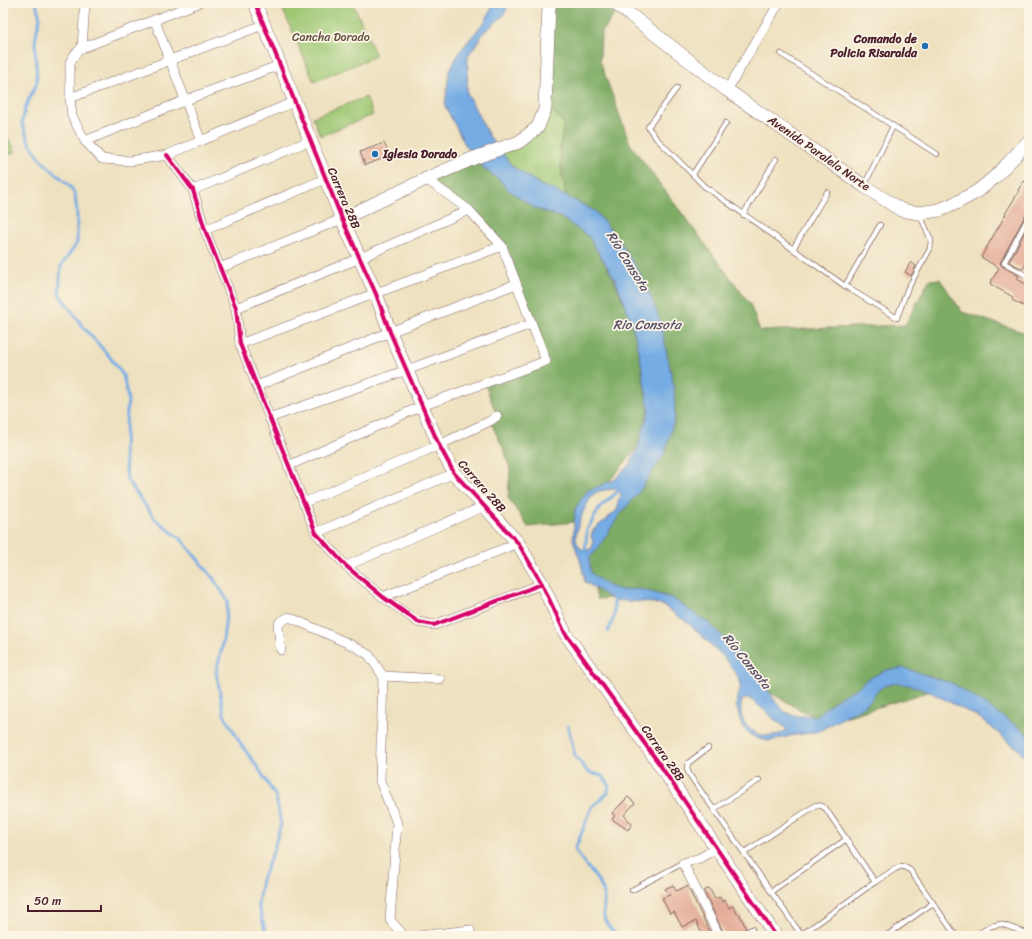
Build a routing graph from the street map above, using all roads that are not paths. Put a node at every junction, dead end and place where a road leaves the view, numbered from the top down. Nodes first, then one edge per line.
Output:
1 (85, 3) edge
2 (198, 3) edge
3 (255, 3) edge
4 (551, 3) edge
5 (615, 3) edge
6 (780, 3) edge
7 (156, 20) junction
8 (263, 25) junction
9 (82, 48) junction
10 (781, 54) dead end
11 (171, 61) junction
12 (280, 65) junction
13 (677, 88) dead end
14 (727, 90) junction
15 (70, 98) junction
16 (186, 100) junction
17 (294, 102) junction
18 (726, 123) dead end
19 (893, 126) junction
20 (201, 141) junction
21 (309, 141) junction
22 (1029, 141) edge
23 (85, 142) junction
24 (938, 154) dead end
25 (167, 155) junction
26 (776, 159) dead end
27 (693, 174) junction
28 (325, 179) junction
29 (426, 179) junction
30 (864, 186) junction
31 (192, 190) junction
32 (827, 192) dead end
33 (469, 210) junction
34 (919, 213) junction
35 (743, 215) junction
36 (1029, 216) edge
37 (342, 219) junction
38 (880, 225) dead end
39 (205, 230) junction
40 (502, 246) junction
41 (793, 249) junction
42 (360, 258) junction
43 (220, 268) junction
44 (1029, 277) edge
45 (516, 284) junction
46 (845, 286) junction
47 (376, 294) junction
48 (236, 308) junction
49 (531, 324) junction
50 (390, 332) junction
51 (240, 344) junction
52 (407, 370) junction
53 (257, 386) junction
54 (422, 406) junction
55 (497, 416) dead end
56 (269, 418) junction
57 (439, 445) junction
58 (288, 466) junction
59 (454, 473) junction
60 (303, 503) junction
61 (485, 506) junction
62 (316, 533) junction
63 (518, 543) junction
64 (346, 566) junction
65 (542, 584) junction
66 (383, 597) junction
67 (281, 650) dead end
68 (383, 676) junction
69 (440, 679) dead end
70 (708, 748) dead end
71 (759, 780) dead end
72 (714, 809) junction
73 (846, 840) junction
74 (716, 848) junction
75 (745, 852) junction
76 (683, 863) junction
77 (875, 882) junction
78 (632, 890) dead end
79 (772, 891) junction
80 (933, 903) junction
81 (752, 929) dead end
82 (1029, 934) edge
83 (802, 935) edge
84 (404, 936) edge
85 (418, 936) edge
86 (471, 936) edge
87 (719, 936) edge
88 (739, 936) edge
89 (776, 936) edge
90 (886, 936) edge
91 (956, 936) edge
92 (975, 936) edge

1 - 9 street
2 - 7 street
3 - 8 street, Carrera 28B
4 - 29 street
5 - 14 street, Avenida Paralela Norte
6 - 14 street
7 - 9 street
7 - 11 street
8 - 11 street
8 - 12 street, Carrera 28B
9 - 15 street
10 - 19 lane
11 - 15 street
11 - 16 street
12 - 16 street
12 - 17 street, Carrera 28B
13 - 27 lane
14 - 30 street, Avenida Paralela Norte
15 - 23 street
16 - 20 street
16 - 23 street
17 - 20 street
17 - 21 street, Carrera 28B
18 - 27 lane
19 - 24 lane
19 - 30 lane
20 - 25 street
21 - 28 street, Carrera 28B
21 - 31 street
22 - 34 street, Avenida Paralela Norte
23 - 25 street
25 - 31 street
26 - 35 lane
27 - 35 lane
28 - 37 street, Carrera 28B
28 - 39 street
29 - 33 street
29 - 37 street
30 - 34 street, Avenida Paralela Norte
31 - 39 street
32 - 41 lane
33 - 40 street
33 - 42 street
34 - 46 lane
35 - 41 lane
36 - 44 lane
37 - 42 street, Carrera 28B
37 - 43 street
38 - 46 lane
39 - 43 street
40 - 45 street
40 - 47 street
41 - 46 lane
42 - 47 street, Carrera 28B
42 - 48 street
43 - 48 street
45 - 49 street
45 - 50 street
47 - 50 street, Carrera 28B
47 - 51 street
48 - 51 street
49 - 52 street
49 - 54 street
50 - 52 street, Carrera 28B
50 - 53 street
51 - 53 street
52 - 54 street, Carrera 28B
52 - 56 street
53 - 56 street
54 - 57 street, Carrera 28B
54 - 58 street
55 - 57 street
56 - 58 street
57 - 59 street, Carrera 28B
57 - 60 street
58 - 60 street
59 - 61 street, Carrera 28B
59 - 62 street
60 - 62 street
61 - 63 street, Carrera 28B
61 - 64 street
62 - 64 street
63 - 65 street, Carrera 28B
63 - 66 street
64 - 66 street
65 - 66 street
65 - 74 street, Carrera 28B
67 - 68 street
68 - 69 street
68 - 84 street
70 - 72 lane
71 - 72 lane
72 - 75 lane
73 - 75 lane
73 - 77 lane
73 - 79 lane
74 - 76 street
74 - 89 street, Carrera 28B
75 - 79 lane
76 - 78 lane
76 - 87 street
77 - 80 lane
77 - 83 lane
79 - 83 lane
80 - 90 lane
80 - 91 lane
81 - 88 lane
82 - 92 lane
85 - 86 street

